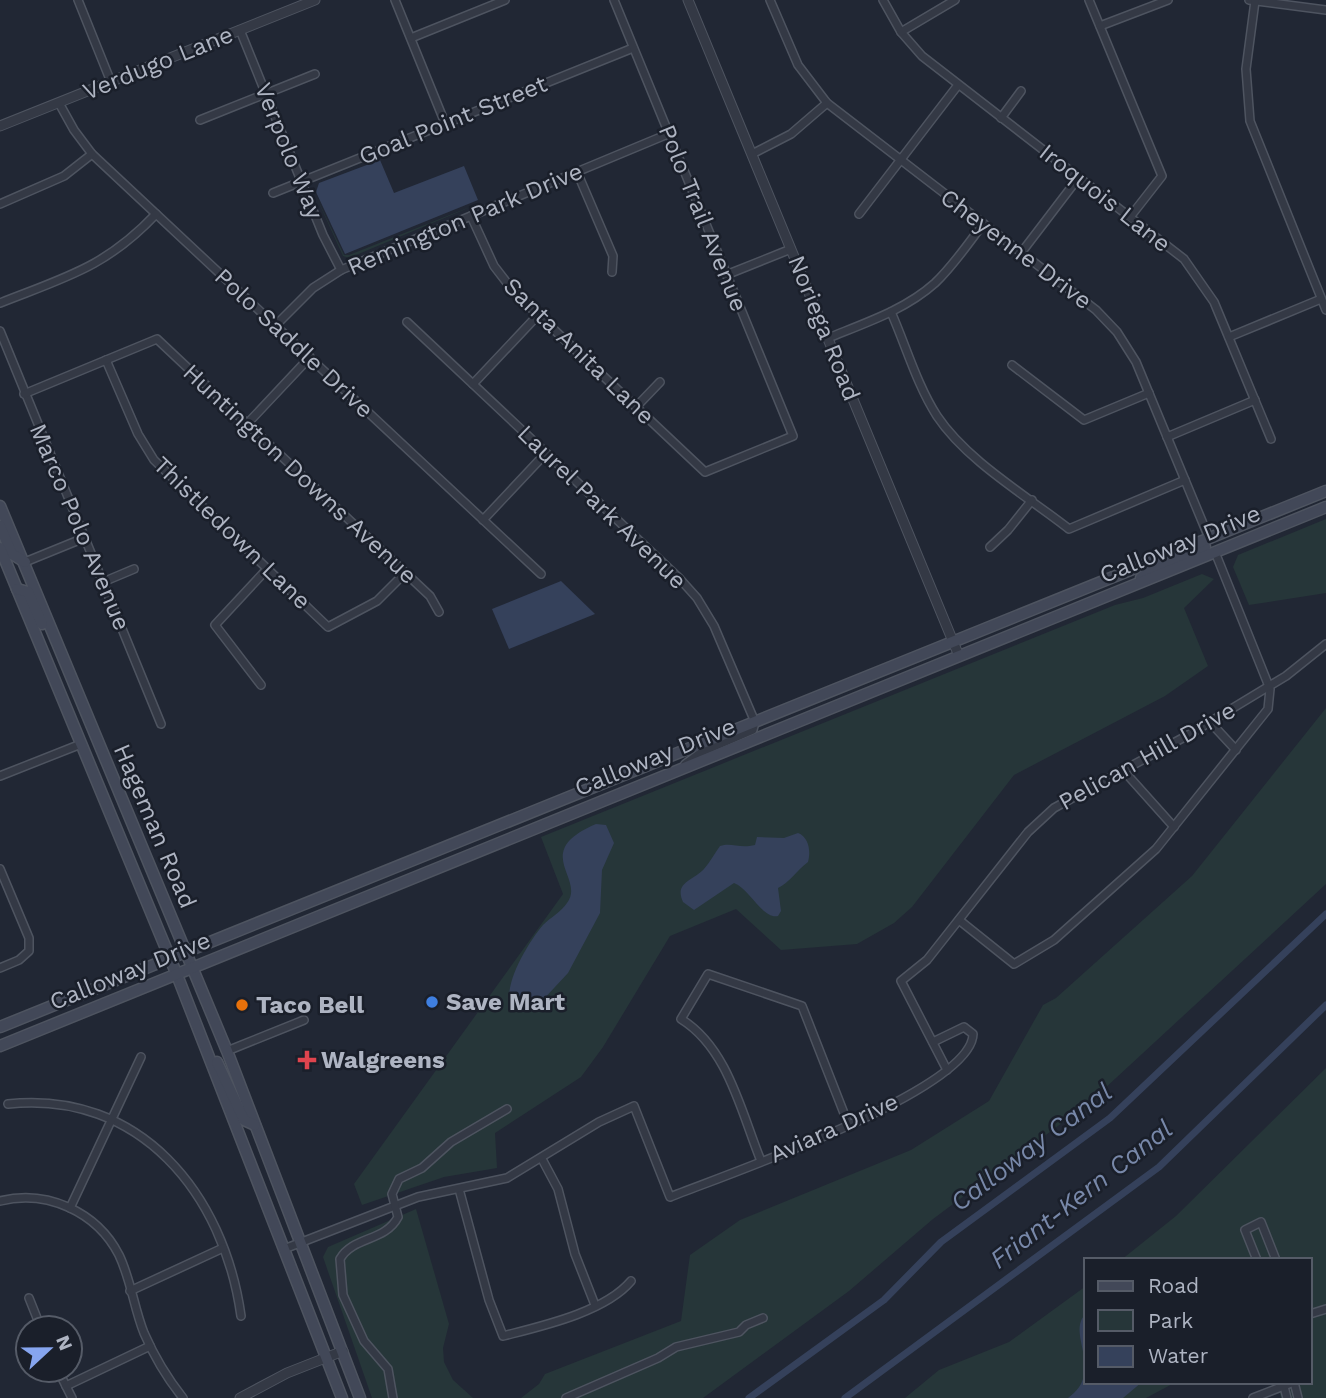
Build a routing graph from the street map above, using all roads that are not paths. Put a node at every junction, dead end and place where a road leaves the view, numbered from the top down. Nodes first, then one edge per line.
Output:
1 (78, 0) edge
2 (315, 0) edge
3 (396, 0) edge
4 (505, 0) edge
5 (614, 0) edge
6 (688, 0) edge
7 (770, 0) edge
8 (883, 0) edge
9 (955, 0) edge
10 (1089, 0) edge
11 (1168, 0) edge
12 (1249, 0) edge
13 (1255, 1) edge
14 (1326, 10) edge
15 (1100, 26) junction
16 (240, 30) junction
17 (901, 32) junction
18 (411, 38) junction
19 (633, 48) junction
20 (315, 74) dead end
21 (111, 82) junction
22 (958, 85) junction
23 (1021, 91) dead end
24 (266, 93) junction
25 (59, 103) junction
26 (827, 103) junction
27 (1001, 118) junction
28 (200, 120) dead end
29 (445, 123) junction
30 (0, 126) edge
31 (668, 134) junction
32 (92, 154) junction
33 (752, 154) junction
34 (901, 161) junction
35 (577, 172) junction
36 (1079, 177) junction
37 (301, 181) junction
38 (273, 192) dead end
39 (0, 204) edge
40 (156, 214) junction
41 (859, 214) dead end
42 (471, 216) junction
43 (1130, 217) junction
44 (983, 224) junction
45 (791, 249) junction
46 (1021, 253) junction
47 (341, 270) junction
48 (612, 272) dead end
49 (726, 275) junction
50 (1321, 299) junction
51 (0, 303) edge
52 (1326, 310) edge
53 (891, 312) junction
54 (538, 315) junction
55 (407, 322) dead end
56 (276, 325) junction
57 (0, 331) edge
58 (1229, 337) junction
59 (828, 338) junction
60 (310, 357) junction
61 (106, 360) junction
62 (1012, 365) dead end
63 (660, 382) dead end
64 (473, 384) junction
65 (1149, 393) junction
66 (24, 394) junction
67 (1255, 400) junction
68 (636, 407) junction
69 (247, 424) junction
70 (1167, 437) junction
71 (1271, 439) dead end
72 (546, 453) junction
73 (705, 472) joint
74 (1185, 481) junction
75 (1326, 491) edge
76 (1032, 500) junction
77 (0, 506) edge
78 (1287, 507) junction
79 (1322, 508) edge
80 (483, 520) junction
81 (0, 526) edge
82 (84, 538) junction
83 (1209, 538) junction
84 (990, 547) dead end
85 (0, 548) edge
86 (1215, 552) junction
87 (25, 562) junction
88 (134, 569) dead end
89 (267, 569) junction
90 (405, 573) junction
91 (541, 574) dead end
92 (103, 582) junction
93 (1131, 586) junction
94 (17, 589) junction
95 (439, 612) dead end
96 (953, 641) junction
97 (1326, 644) edge
98 (959, 656) junction
99 (68, 672) junction
100 (261, 685) dead end
101 (1269, 686) junction
102 (755, 722) junction
103 (1210, 722) junction
104 (161, 724) dead end
105 (81, 744) junction
106 (1236, 750) junction
107 (1122, 770) junction
108 (675, 771) junction
109 (0, 776) edge
110 (131, 822) junction
111 (1174, 827) junction
112 (0, 869) edge
113 (959, 920) junction
114 (186, 952) junction
115 (170, 958) junction
116 (0, 968) edge
117 (193, 969) junction
118 (177, 975) junction
119 (304, 1020) dead end
120 (0, 1027) edge
121 (933, 1042) junction
122 (0, 1046) edge
123 (227, 1051) junction
124 (208, 1052) junction
125 (141, 1057) dead end
126 (947, 1070) junction
127 (8, 1104) dead end
128 (507, 1109) dead end
129 (112, 1119) junction
130 (255, 1125) junction
131 (849, 1126) junction
132 (542, 1159) junction
133 (761, 1161) junction
134 (459, 1189) junction
135 (0, 1202) edge
136 (396, 1206) junction
137 (70, 1208) junction
138 (301, 1243) junction
139 (223, 1248) junction
140 (284, 1249) junction
141 (1256, 1258) edge
142 (1275, 1258) edge
143 (631, 1281) dead end
144 (130, 1291) junction
145 (29, 1298) dead end
146 (595, 1306) junction
147 (35, 1314) edge
148 (241, 1316) dead end
149 (763, 1318) dead end
150 (150, 1346) junction
151 (342, 1351) junction
152 (326, 1357) junction
153 (65, 1384) edge
154 (1283, 1384) edge
155 (66, 1387) junction
156 (72, 1398) edge
157 (183, 1398) edge
158 (240, 1398) edge
159 (342, 1398) edge
160 (360, 1398) edge
161 (393, 1398) edge
162 (566, 1398) edge
163 (1254, 1398) edge
164 (1287, 1398) edge

1 - 21 street
2 - 16 street, Verdugo Lane
3 - 18 street
4 - 18 street
5 - 19 street, Polo Trail Avenue
6 - 33 street, Noriega Road
7 - 26 street, Cheyenne Drive
8 - 17 street, Iroquois Lane
9 - 17 street
10 - 15 street
11 - 15 street
12 - 13 street
13 - 14 street
13 - 50 street
15 - 43 street
16 - 21 street, Verdugo Lane
16 - 24 street, Verpolo Way
17 - 22 street, Iroquois Lane
18 - 29 street
19 - 29 street, Goal Point Street
19 - 31 street, Polo Trail Avenue
20 - 24 street
21 - 25 street, Verdugo Lane
22 - 27 street, Iroquois Lane
22 - 34 street
23 - 27 street
24 - 28 street
24 - 37 street, Verpolo Way
25 - 30 street, Verdugo Lane
25 - 32 street, Polo Saddle Drive
26 - 33 street
26 - 34 street, Cheyenne Drive
27 - 36 street, Iroquois Lane
29 - 37 street, Goal Point Street
31 - 35 street, Remington Park Drive
31 - 49 street, Polo Trail Avenue
32 - 39 street
32 - 40 street, Polo Saddle Drive
33 - 45 street, Noriega Road
34 - 41 street
34 - 44 street, Cheyenne Drive
35 - 42 street, Remington Park Drive
35 - 48 street
36 - 43 street, Iroquois Lane
36 - 46 street
37 - 38 street, Goal Point Street
37 - 47 street, Verpolo Way
40 - 51 street
40 - 56 street, Polo Saddle Drive
42 - 47 street, Remington Park Drive
42 - 54 street, Santa Anita Lane
43 - 58 street, Iroquois Lane
44 - 46 street, Cheyenne Drive
44 - 53 street
45 - 49 street
45 - 59 street, Noriega Road
46 - 65 street, Cheyenne Drive
47 - 56 street, Remington Park Drive
49 - 73 street, Polo Trail Avenue
50 - 52 street
50 - 58 street
53 - 59 street
53 - 76 street
54 - 64 street
54 - 68 street, Santa Anita Lane
55 - 64 street, Laurel Park Avenue
56 - 60 street, Polo Saddle Drive
57 - 66 street, Marco Polo Avenue
58 - 67 street, Iroquois Lane
59 - 96 street, Noriega Road
60 - 69 street
60 - 80 street, Polo Saddle Drive
61 - 66 street
61 - 69 street, Huntington Downs Avenue
61 - 89 street, Thistledown Lane
62 - 65 street
63 - 68 street
64 - 72 street, Laurel Park Avenue
65 - 70 street, Cheyenne Drive
66 - 82 street, Marco Polo Avenue
67 - 70 street
67 - 71 street, Iroquois Lane
68 - 73 street, Santa Anita Lane
69 - 90 street, Huntington Downs Avenue
70 - 74 street, Cheyenne Drive
72 - 80 street
72 - 102 street, Laurel Park Avenue
74 - 76 street
74 - 83 street, Cheyenne Drive
75 - 78 main road, Calloway Drive
76 - 84 street
77 - 87 main road, Hageman Road
78 - 83 main road, Calloway Drive
78 - 86 main road
79 - 86 main road, Calloway Drive
80 - 91 street, Polo Saddle Drive
81 - 87 main road
82 - 87 street
82 - 92 street, Marco Polo Avenue
83 - 93 main road
83 - 96 main road, Calloway Drive
85 - 94 main road, Hageman Road
86 - 93 main road, Calloway Drive
86 - 101 street
87 - 99 main road, Hageman Road
88 - 92 street
89 - 90 street, Thistledown Lane
89 - 100 street
90 - 95 street, Huntington Downs Avenue
92 - 104 street, Marco Polo Avenue
93 - 98 main road, Calloway Drive
94 - 99 main road
94 - 105 main road, Hageman Road
96 - 98 street, Noriega Road
96 - 102 main road, Calloway Drive
97 - 101 street, Pelican Hill Drive
98 - 108 main road, Calloway Drive
99 - 110 main road, Hageman Road
101 - 103 street, Pelican Hill Drive
101 - 106 street
102 - 108 street
102 - 114 main road, Calloway Drive
103 - 106 street
103 - 107 street, Pelican Hill Drive
105 - 109 street
105 - 110 main road
105 - 115 main road, Hageman Road
106 - 111 street
107 - 111 street
107 - 113 street, Pelican Hill Drive
108 - 117 main road, Calloway Drive
110 - 114 main road, Hageman Road
111 - 113 street
112 - 116 street
113 - 121 street, Pelican Hill Drive
114 - 115 main road, Calloway Drive
114 - 117 main road, Hageman Road
115 - 118 main road, Hageman Road
115 - 120 main road, Calloway Drive
117 - 118 main road, Calloway Drive
117 - 123 main road, Hageman Road
118 - 122 main road, Calloway Drive
118 - 124 main road, Hageman Road
119 - 123 street
121 - 126 street
121 - 126 street, Aviara Drive
123 - 130 main road, Hageman Road
124 - 130 main road
124 - 140 main road, Hageman Road
125 - 129 street
126 - 131 street, Aviara Drive
127 - 129 street
128 - 136 street
129 - 137 street
129 - 139 street
130 - 138 main road, Hageman Road
131 - 133 street, Aviara Drive
131 - 133 street
132 - 133 street, Aviara Drive
132 - 134 street
132 - 146 street
134 - 136 street
134 - 146 street
135 - 137 street
136 - 138 street
136 - 161 street
137 - 144 street
138 - 140 street
138 - 151 main road, Hageman Road
139 - 144 street
139 - 148 street
140 - 152 main road, Hageman Road
141 - 142 street
143 - 146 street
144 - 150 street
145 - 147 street
149 - 162 street
150 - 155 street
150 - 157 street
151 - 152 street
151 - 160 main road, Hageman Road
152 - 158 street
152 - 159 main road, Hageman Road
153 - 155 street
154 - 163 street
154 - 164 street
155 - 156 street

